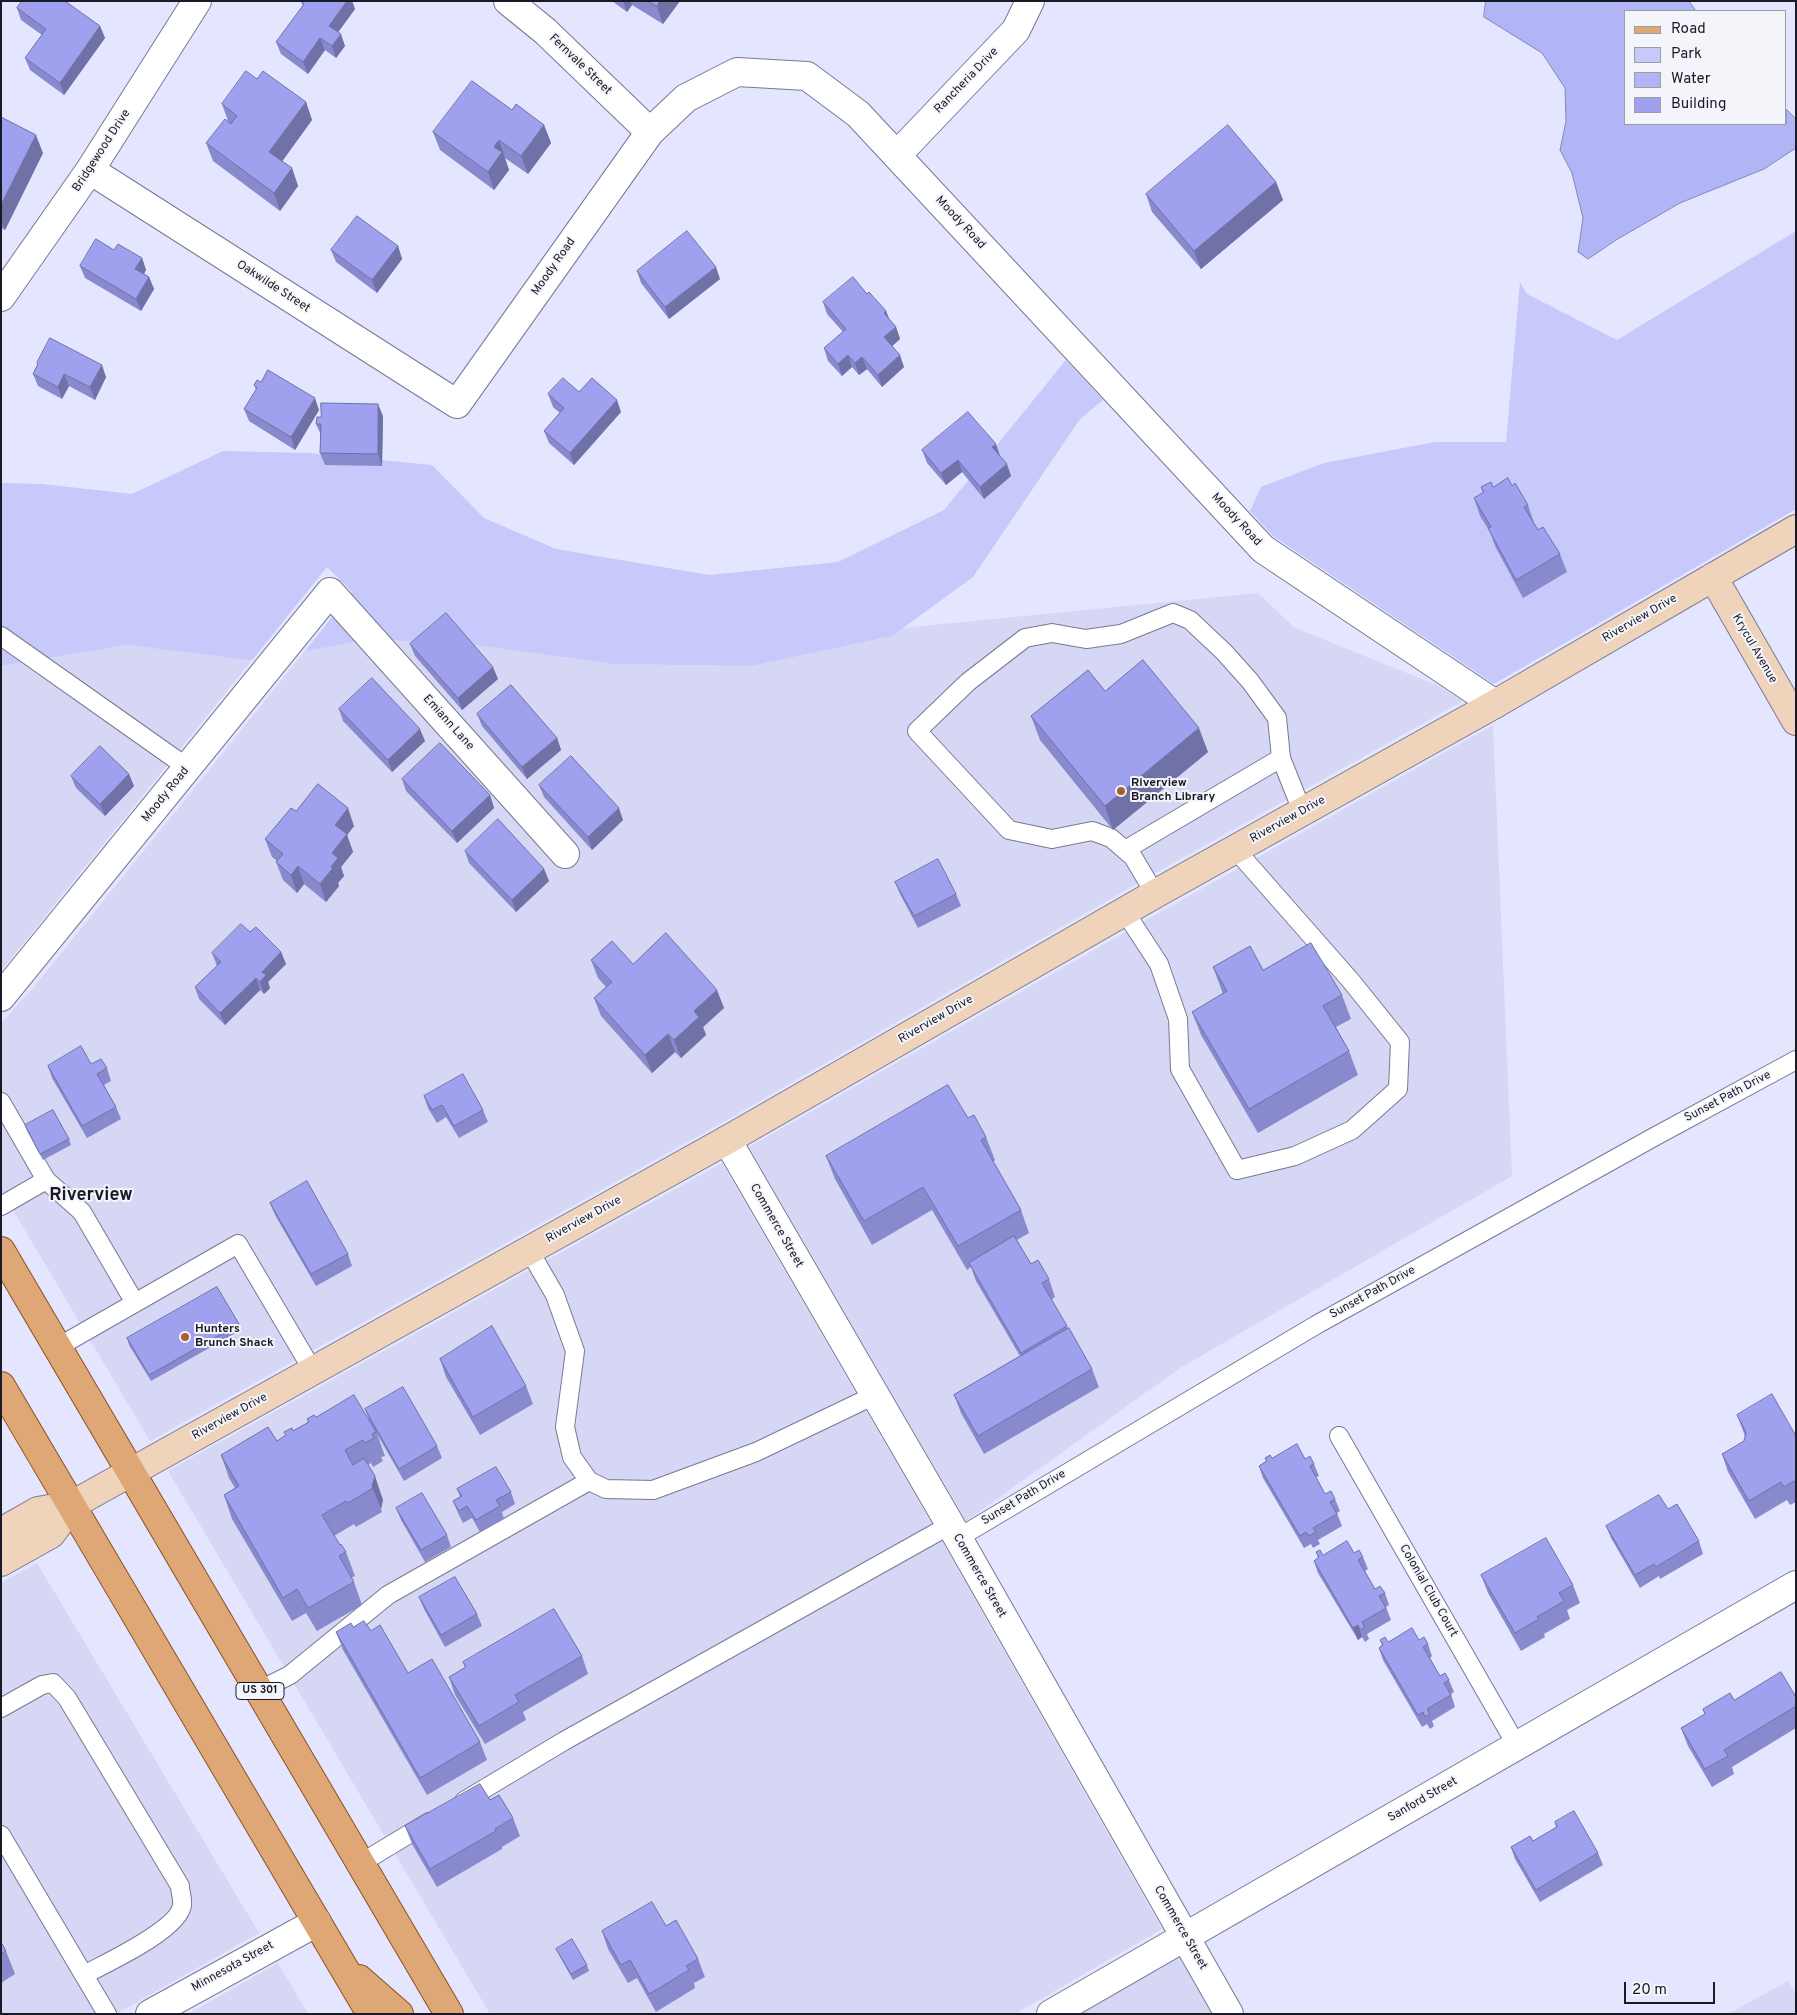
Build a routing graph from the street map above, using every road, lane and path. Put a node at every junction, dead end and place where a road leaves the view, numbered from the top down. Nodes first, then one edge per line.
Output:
1 (197, 1) edge
2 (508, 1) edge
3 (1030, 1) edge
4 (650, 132) junction
5 (897, 155) junction
6 (90, 170) junction
7 (1, 297) edge
8 (457, 404) joint
9 (1796, 529) edge
10 (1713, 577) junction
11 (330, 592) joint
12 (4, 641) edge
13 (1495, 704) junction
14 (1796, 721) edge
15 (1281, 758) junction
16 (188, 768) junction
17 (1302, 811) junction
18 (1235, 849) junction
19 (1125, 850) junction
20 (565, 854) dead end
21 (1155, 894) junction
22 (1125, 912) junction
23 (1, 997) edge
24 (1796, 1060) edge
25 (1, 1102) edge
26 (727, 1140) junction
27 (46, 1180) junction
28 (1, 1206) edge
29 (529, 1250) junction
30 (1, 1251) edge
31 (135, 1303) junction
32 (58, 1348) junction
33 (313, 1371) junction
34 (1, 1386) edge
35 (875, 1396) junction
36 (1339, 1436) dead end
37 (132, 1471) junction
38 (589, 1481) junction
39 (72, 1505) junction
40 (954, 1531) junction
41 (1, 1532) edge
42 (1, 1562) edge
43 (1796, 1586) edge
44 (260, 1690) junction
45 (1, 1708) edge
46 (1517, 1746) junction
47 (1, 1835) edge
48 (361, 1863) junction
49 (317, 1922) junction
50 (1184, 1937) junction
51 (343, 1965) junction
52 (84, 1975) junction
53 (108, 2014) edge
54 (150, 2014) edge
55 (371, 2014) edge
56 (399, 2014) edge
57 (449, 2014) edge
58 (1051, 2014) edge
59 (1229, 2014) edge

1 - 6 street, Bridgewood Drive
2 - 4 street, Fernvale Street
3 - 5 street, Rancheria Drive
4 - 5 street, Moody Road
4 - 8 street, Moody Road
5 - 13 street, Moody Road
6 - 7 street, Bridgewood Drive
6 - 8 street, Oakwilde Street
9 - 10 street, Riverview Drive
10 - 13 street, Riverview Drive
10 - 14 street, Krycul Avenue
11 - 16 street, Moody Road
11 - 20 street, Emiann Lane
12 - 16 lane
13 - 17 street, Riverview Drive
15 - 17 lane
15 - 19 lane
15 - 19 lane
16 - 23 street, Moody Road
17 - 18 street, Riverview Drive
18 - 21 street, Riverview Drive
18 - 22 lane
19 - 21 lane
21 - 22 street, Riverview Drive
22 - 26 street, Riverview Drive
24 - 40 lane, Sunset Path Drive
25 - 27 lane
26 - 29 street, Riverview Drive
26 - 35 street, Commerce Street
27 - 28 lane
27 - 31 lane
29 - 33 street, Riverview Drive
29 - 38 lane
30 - 32 main road, US 301
31 - 32 lane
31 - 33 lane
32 - 37 main road, US 301
33 - 37 street, Riverview Drive
34 - 39 main road
35 - 38 lane
35 - 40 street, Commerce Street
36 - 46 lane, Colonial Club Court
37 - 39 street, Riverview Drive
37 - 44 main road, US 301
38 - 44 lane
39 - 41 street, Riverview Drive
39 - 42 street, Riverview Drive
39 - 49 main road
40 - 48 lane, Sunset Path Drive
40 - 50 street, Commerce Street
43 - 46 street, Sanford Street
44 - 48 main road, US 301
45 - 52 lane
46 - 50 street, Sanford Street
47 - 52 lane
48 - 57 main road, US 301
49 - 51 main road
49 - 54 street, Minnesota Street
50 - 58 street, Sanford Street
50 - 59 street, Commerce Street
51 - 55 main road
51 - 56 main road
52 - 53 lane

